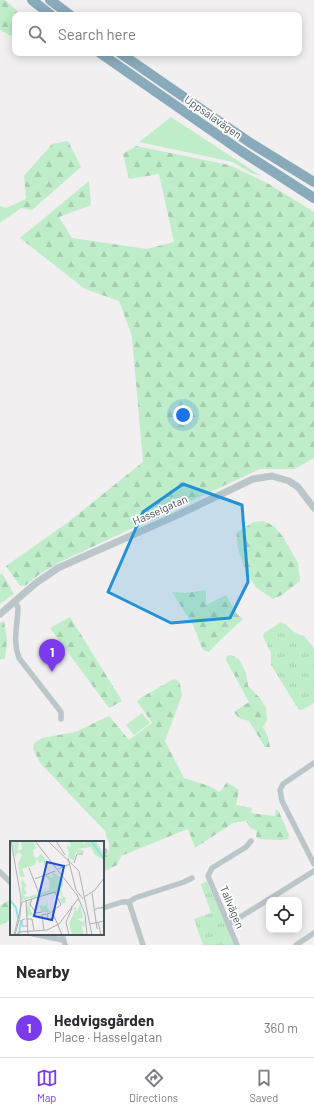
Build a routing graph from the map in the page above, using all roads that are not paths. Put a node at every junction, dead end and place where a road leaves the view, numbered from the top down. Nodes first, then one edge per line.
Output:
1 (32, 0) edge
2 (50, 0) edge
3 (47, 12) edge
4 (66, 12) edge
5 (104, 56) edge
6 (124, 56) edge
7 (314, 182) edge
8 (314, 198) edge
9 (314, 508) edge
10 (14, 601) junction
11 (0, 614) edge
12 (61, 719) dead end
13 (314, 763) edge
14 (251, 841) dead end
15 (314, 864) edge
16 (314, 871) edge
17 (0, 872) edge
18 (192, 878) dead end
19 (10, 881) edge
20 (129, 902) junction
21 (104, 908) edge
22 (229, 924) junction
23 (314, 933) edge
24 (38, 935) edge
25 (63, 940) edge
26 (143, 945) edge
27 (237, 945) edge
28 (296, 945) edge

1 - 3 highway
2 - 4 highway
5 - 8 highway, Uppsalavägen
6 - 7 highway, Uppsalavägen
9 - 10 street, Hasselgatan
10 - 11 street, Hasselgatan
10 - 12 street
13 - 15 street
14 - 22 street, Tallvägen
16 - 22 street
17 - 19 street
18 - 20 street
20 - 21 street
20 - 26 street
22 - 27 street, Tallvägen
23 - 28 street
24 - 25 street

